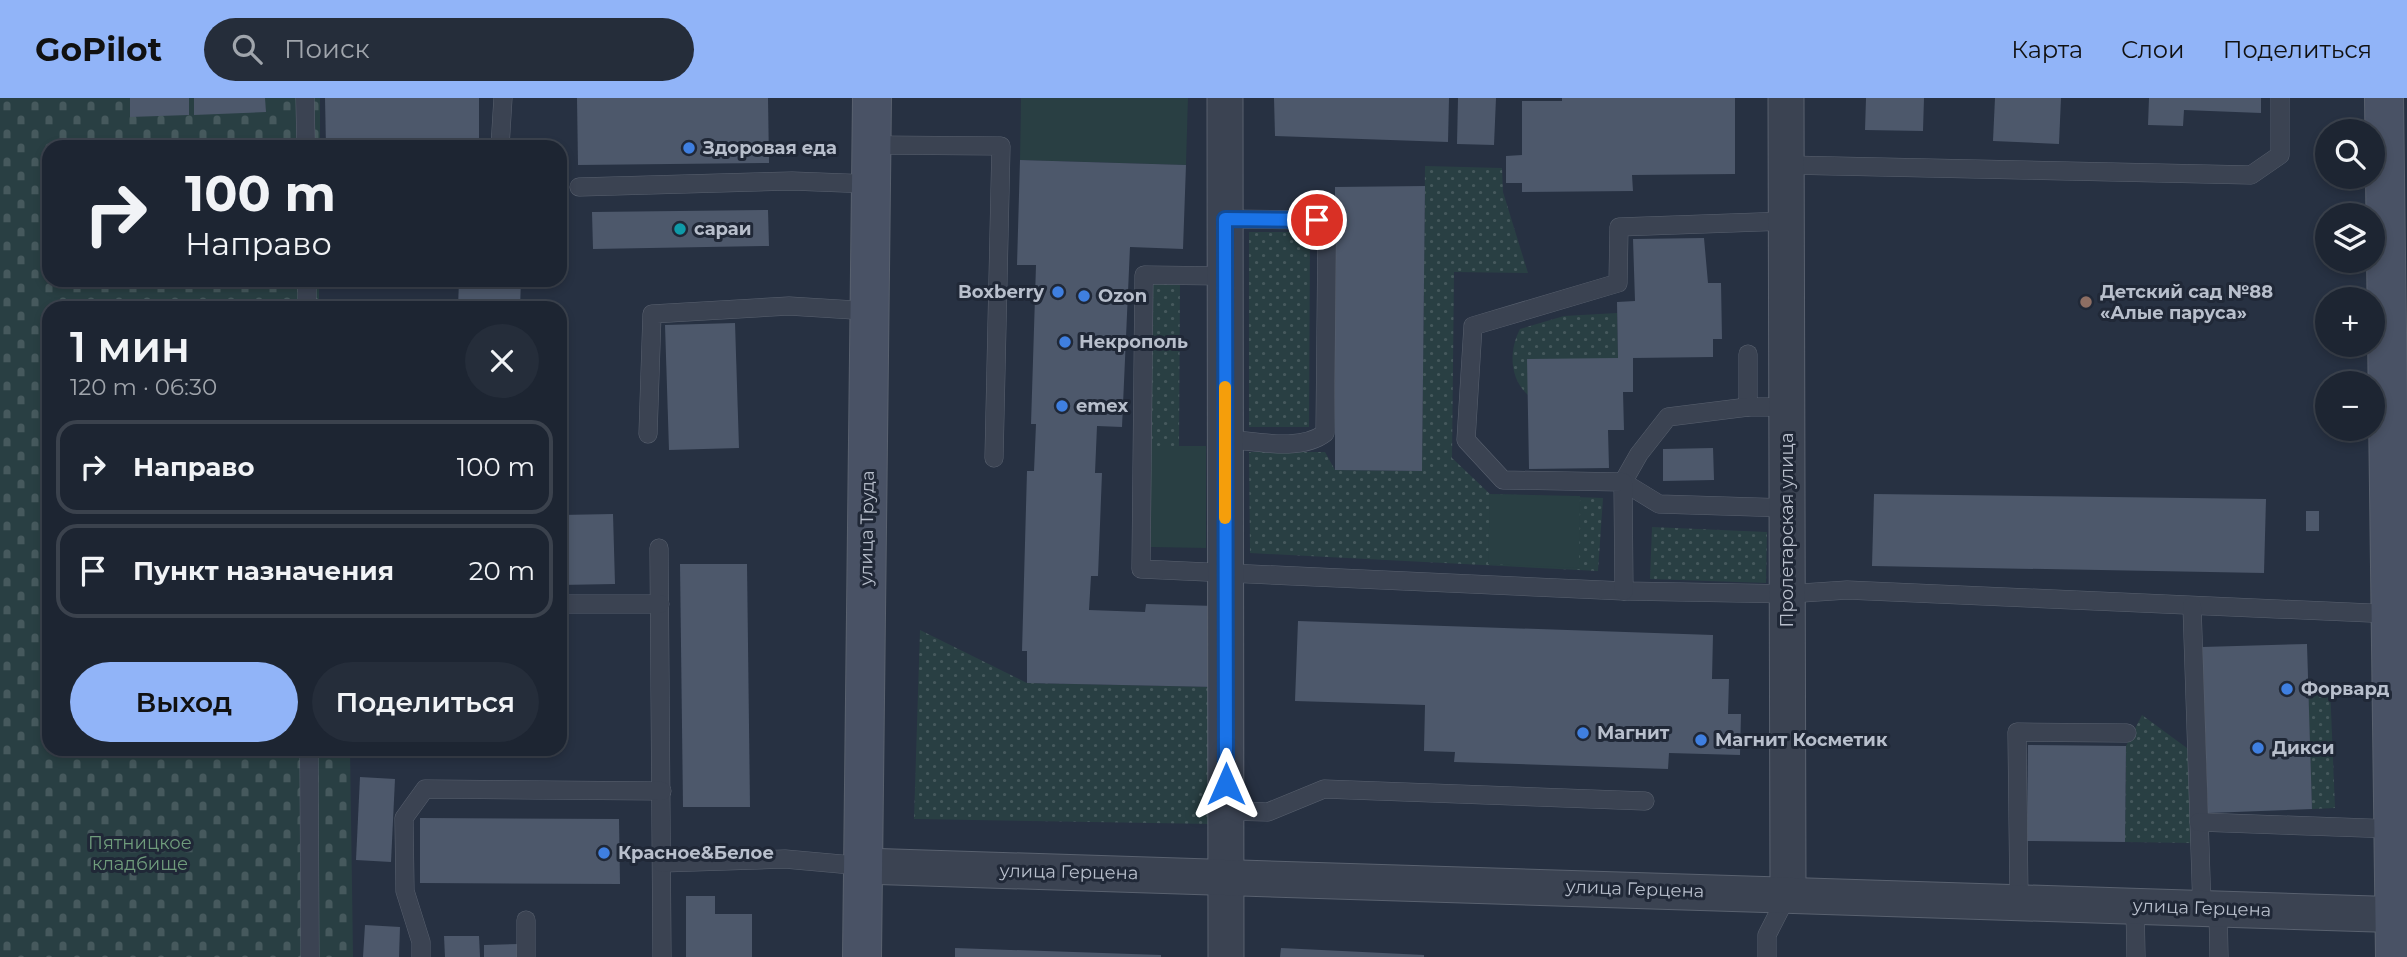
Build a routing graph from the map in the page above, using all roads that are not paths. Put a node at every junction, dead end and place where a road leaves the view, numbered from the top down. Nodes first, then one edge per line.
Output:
1 (305, 98) edge
2 (503, 98) edge
3 (872, 98) edge
4 (1225, 98) edge
5 (1786, 98) edge
6 (2280, 98) edge
7 (2384, 98) edge
8 (306, 140) edge
9 (500, 140) edge
10 (872, 145) junction
11 (2396, 164) edge
12 (1787, 165) junction
13 (871, 184) junction
14 (579, 187) dead end
15 (1225, 219) junction
16 (1787, 221) junction
17 (1225, 276) junction
18 (870, 311) junction
19 (1748, 354) dead end
20 (1748, 407) junction
21 (1787, 407) junction
22 (648, 434) dead end
23 (1225, 439) junction
24 (993, 458) dead end
25 (1623, 482) junction
26 (1787, 509) junction
27 (659, 548) dead end
28 (1225, 572) junction
29 (1624, 590) junction
30 (1787, 594) junction
31 (567, 604) edge
32 (660, 604) junction
33 (2192, 606) junction
34 (2400, 614) edge
35 (2127, 733) dead end
36 (309, 756) edge
37 (662, 791) junction
38 (1645, 801) dead end
39 (1226, 811) junction
40 (2199, 822) junction
41 (2394, 829) junction
42 (662, 863) junction
43 (863, 866) junction
44 (1226, 876) junction
45 (1788, 894) junction
46 (2019, 901) junction
47 (2135, 906) junction
48 (2210, 909) junction
49 (2401, 915) edge
50 (526, 920) dead end
51 (310, 957) edge
52 (421, 957) edge
53 (526, 957) edge
54 (662, 957) edge
55 (862, 957) edge
56 (1226, 957) edge
57 (1767, 957) edge
58 (2136, 957) edge
59 (2219, 957) edge
60 (2395, 957) edge

1 - 8 lane
2 - 9 lane
3 - 10 street, улица Труда
4 - 15 street
5 - 12 street, Пролетарская улица
6 - 12 lane
7 - 11 street
10 - 13 street, улица Труда
10 - 24 lane
11 - 34 street
12 - 16 street, Пролетарская улица
13 - 14 lane
13 - 18 street, улица Труда
15 - 17 street
15 - 23 lane
16 - 21 street, Пролетарская улица
16 - 25 lane
17 - 23 street
17 - 28 lane
18 - 22 lane
18 - 43 street, улица Труда
19 - 20 lane
20 - 21 lane
20 - 25 lane
21 - 26 street, Пролетарская улица
23 - 28 street
25 - 26 lane
25 - 29 lane
26 - 30 street, Пролетарская улица
27 - 32 lane
28 - 29 lane
28 - 39 street
29 - 30 lane
30 - 33 lane
30 - 45 street, Пролетарская улица
31 - 32 lane
32 - 37 lane
33 - 34 lane
33 - 40 lane
34 - 41 street
35 - 46 lane
36 - 51 lane
37 - 42 lane
37 - 52 lane
38 - 39 lane
39 - 44 street
40 - 41 lane
40 - 48 lane
41 - 49 street
42 - 43 lane
42 - 54 lane
43 - 44 street, улица Герцена
43 - 55 street, улица Труда
44 - 45 street, улица Герцена
44 - 56 street
45 - 46 street, улица Герцена
45 - 57 lane, Пролетарская улица
46 - 47 street, улица Герцена
47 - 48 street, улица Герцена
47 - 58 lane
48 - 49 street, улица Герцена
48 - 59 lane
49 - 60 street
50 - 53 lane

